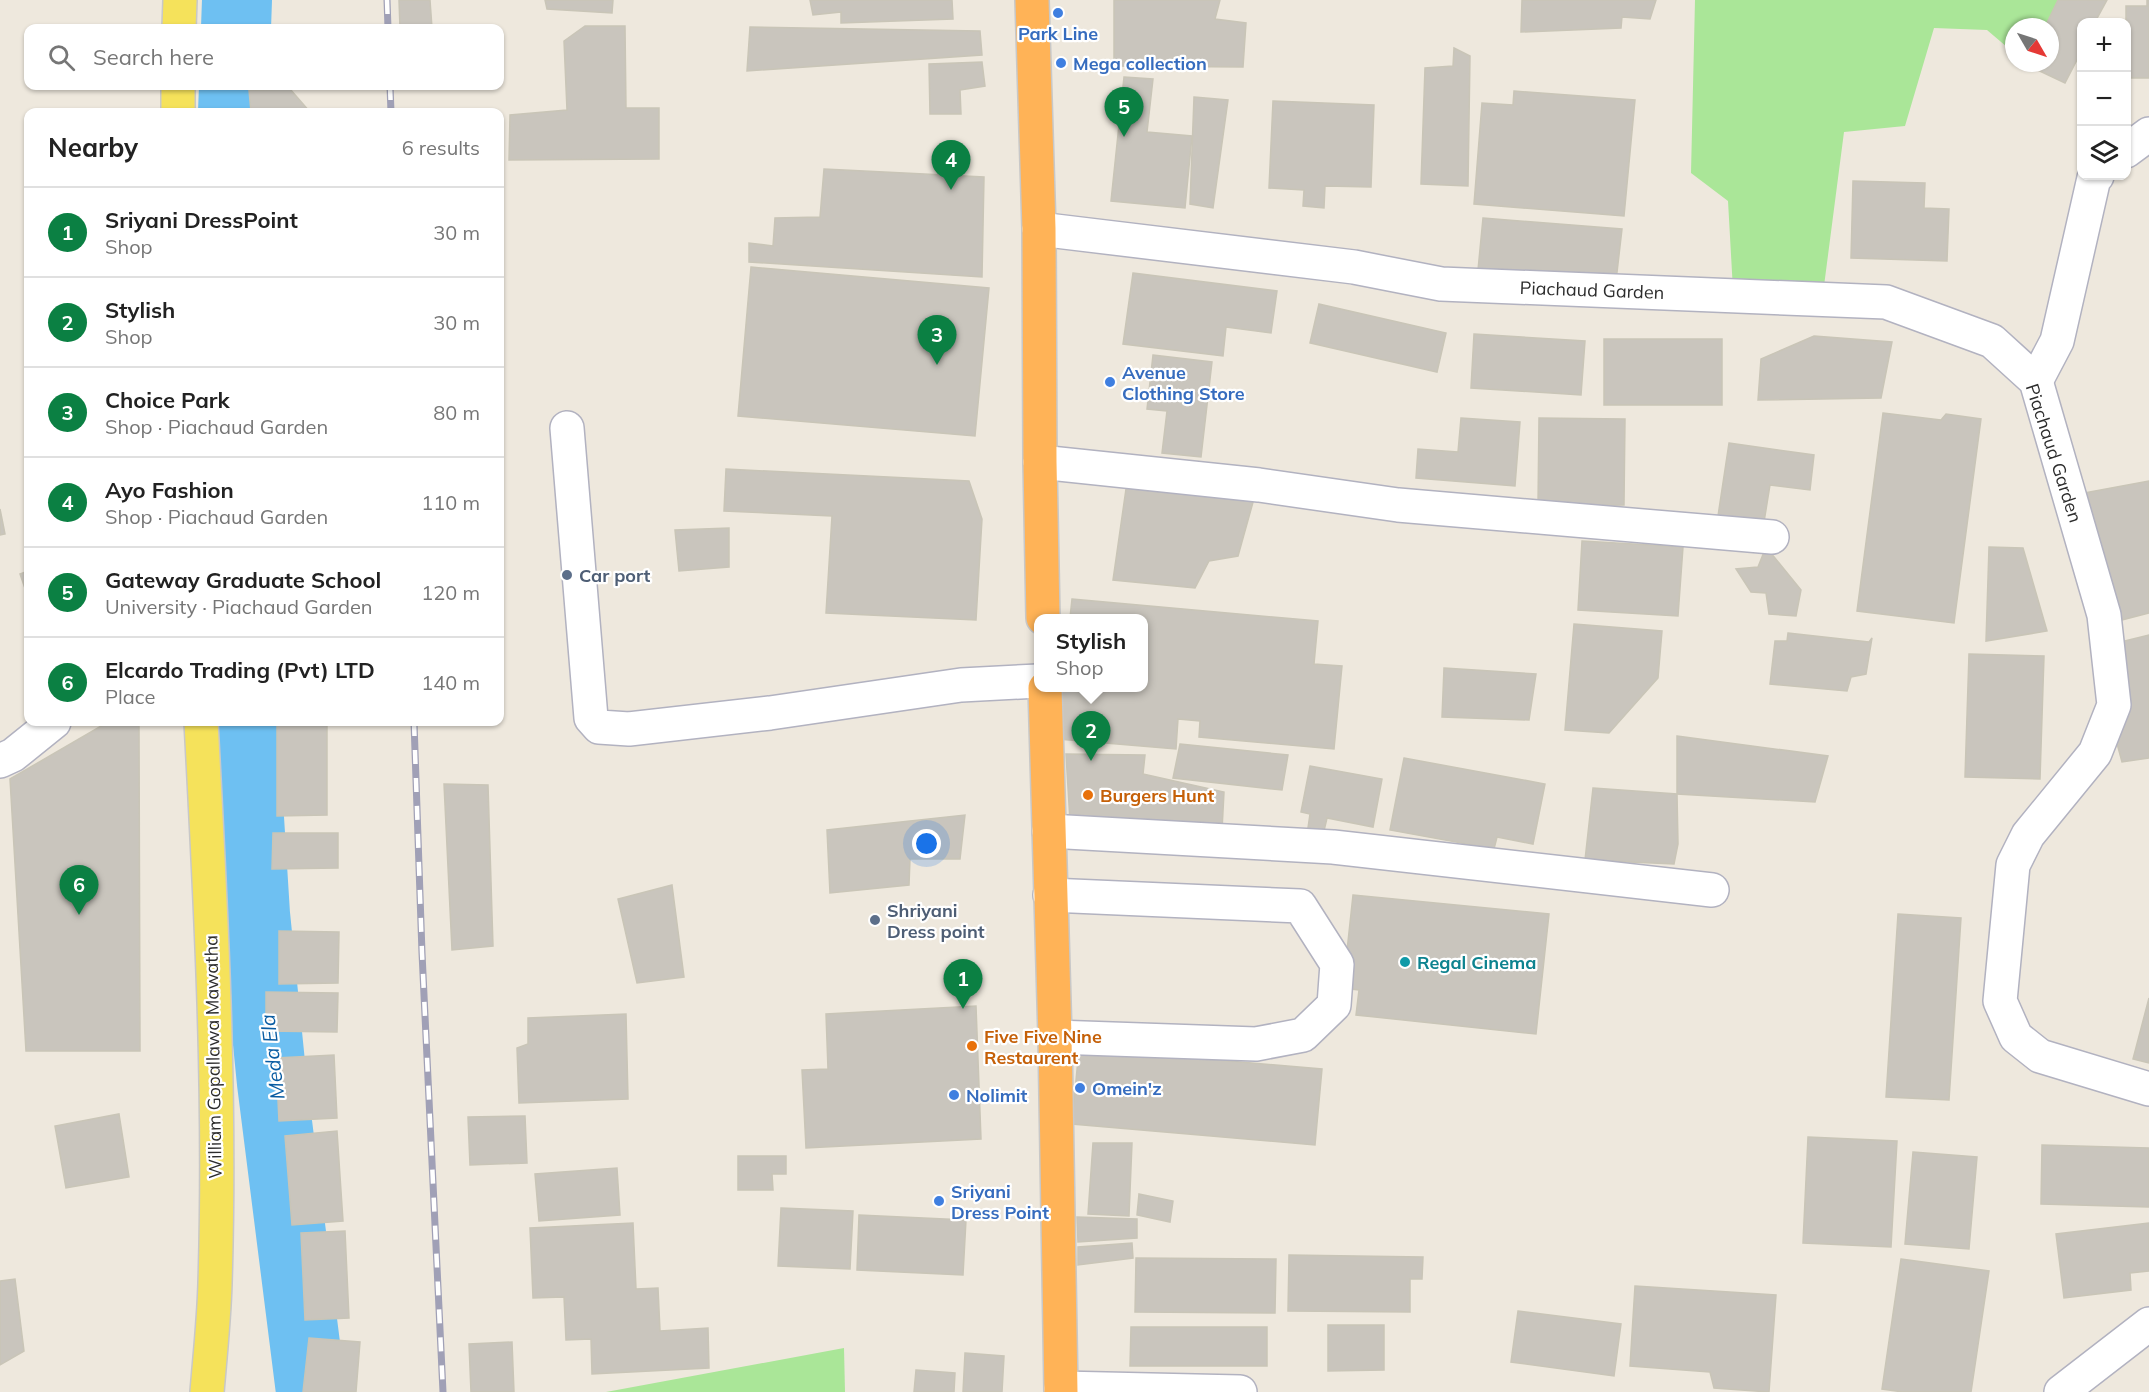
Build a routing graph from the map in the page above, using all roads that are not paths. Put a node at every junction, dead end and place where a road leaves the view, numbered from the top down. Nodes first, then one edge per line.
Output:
1 (180, 0) edge
2 (1032, 0) edge
3 (179, 24) edge
4 (178, 90) edge
5 (178, 108) edge
6 (2149, 134) edge
7 (2131, 148) edge
8 (2094, 180) edge
9 (1039, 229) junction
10 (2036, 381) junction
11 (567, 428) dead end
12 (1040, 462) junction
13 (1772, 537) dead end
14 (1043, 614) edge
15 (1034, 681) edge
16 (1045, 692) edge
17 (49, 726) edge
18 (201, 726) edge
19 (0, 761) edge
20 (1049, 831) junction
21 (1712, 890) dead end
22 (1050, 895) junction
23 (1055, 1037) junction
24 (2149, 1089) edge
25 (2149, 1324) edge
26 (1061, 1390) edge
27 (207, 1392) edge
28 (1240, 1392) edge
29 (2061, 1392) edge

1 - 3 main road
2 - 9 highway
4 - 5 main road
6 - 7 street
8 - 10 street
9 - 10 street, Piachaud Garden
9 - 12 highway
10 - 24 street, Piachaud Garden
11 - 15 street
12 - 13 street
12 - 14 highway
16 - 20 highway
17 - 19 street
18 - 27 main road, William Gopallawa Mawatha
20 - 21 street
20 - 22 highway
22 - 23 highway
22 - 23 street
23 - 26 highway
25 - 29 street
26 - 28 street

